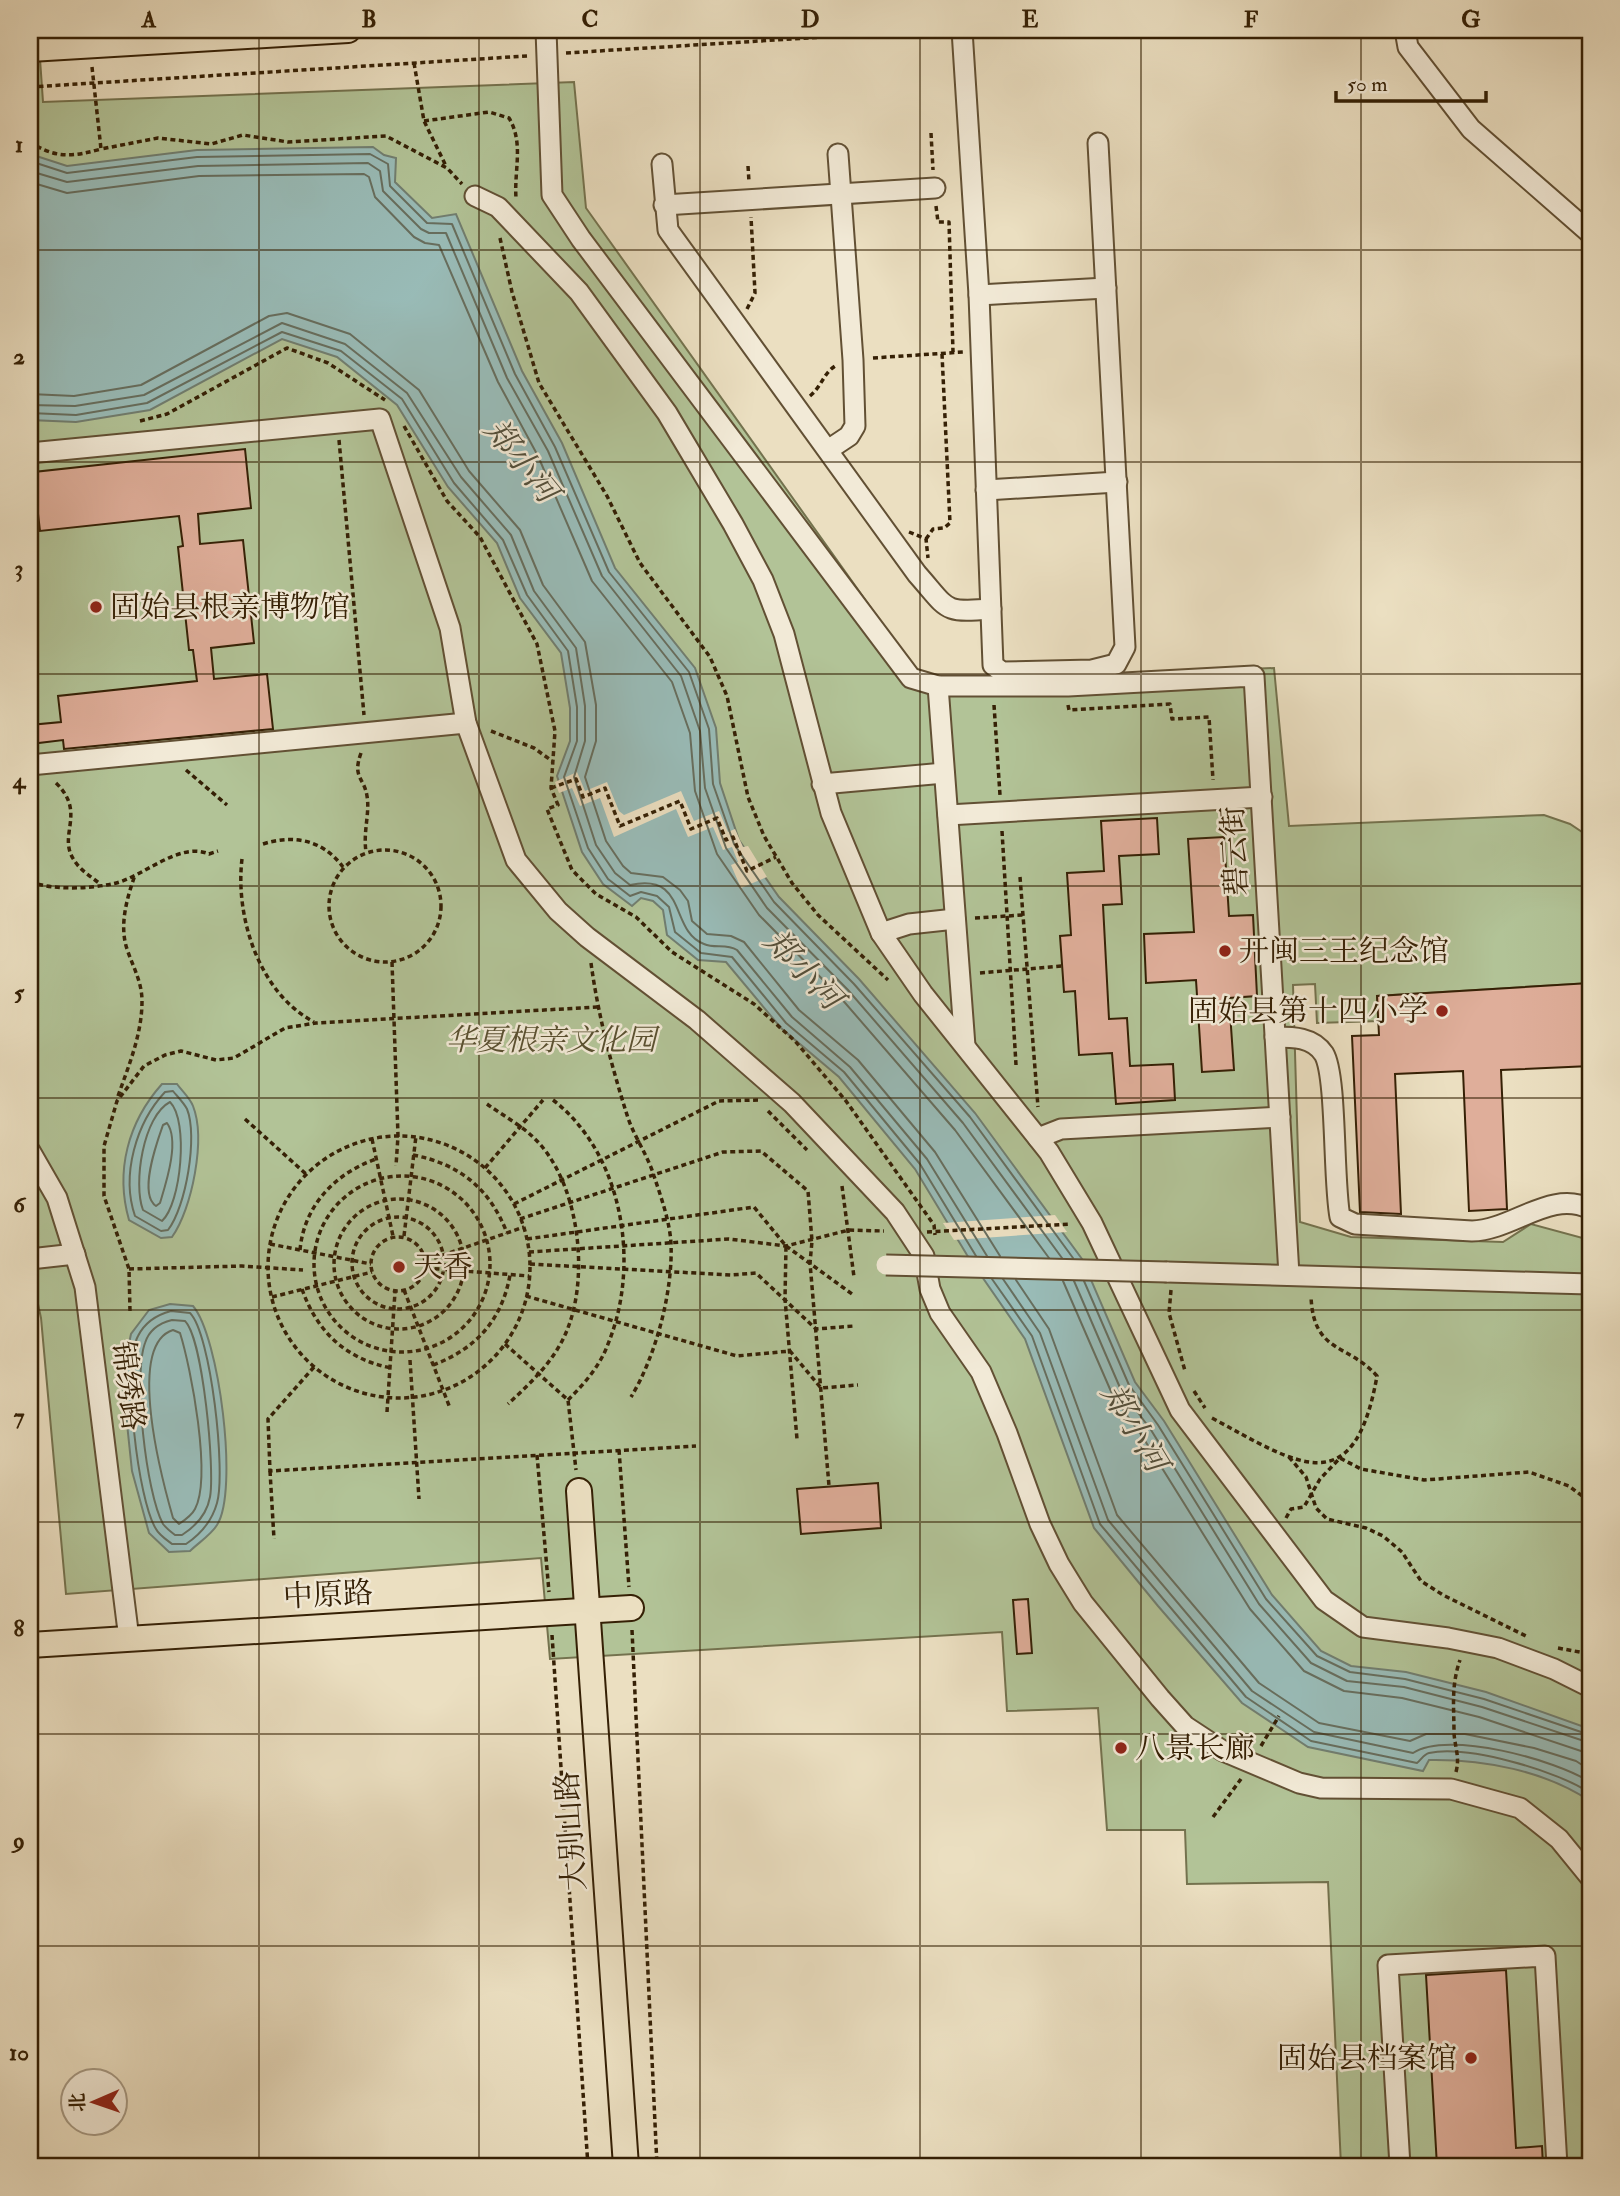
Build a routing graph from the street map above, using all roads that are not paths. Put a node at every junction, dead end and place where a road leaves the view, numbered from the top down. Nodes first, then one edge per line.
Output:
1 (348, 30) edge
2 (547, 30) edge
3 (962, 30) edge
4 (1405, 30) edge
5 (313, 31) edge
6 (211, 34) edge
7 (34, 49) edge
8 (1098, 143) dead end
9 (838, 154) dead end
10 (662, 164) dead end
11 (934, 188) road end
12 (841, 193) junction
13 (475, 196) road end
14 (664, 205) junction
15 (1590, 233) edge
16 (1106, 288) junction
17 (979, 295) junction
18 (828, 450) junction
19 (30, 453) edge
20 (1116, 482) junction
21 (986, 489) junction
22 (991, 609) junction
23 (938, 686) junction
24 (466, 723) junction
25 (34, 764) edge
26 (944, 774) junction
27 (822, 784) junction
28 (1262, 797) junction
29 (948, 816) junction
30 (956, 919) junction
31 (881, 933) junction
32 (1275, 1037) junction
33 (965, 1046) junction
34 (1280, 1117) junction
35 (1045, 1135) junction
36 (30, 1151) edge
37 (1590, 1209) edge
38 (75, 1254) junction
39 (30, 1259) edge
40 (886, 1265) dead end
41 (1289, 1275) junction
42 (1590, 1284) edge
43 (579, 1491) road end
44 (631, 1608) road end
45 (587, 1611) junction
46 (129, 1639) junction
47 (30, 1645) edge
48 (1590, 1687) edge
49 (1590, 1877) edge
50 (626, 2166) edge
51 (1400, 2166) edge
52 (1558, 2166) edge

1 - 5 main road
2 - 23 street
3 - 17 street
4 - 15 street
5 - 6 main road
6 - 7 main road
8 - 16 street
9 - 12 street
10 - 14 street
11 - 12 street
12 - 14 street
12 - 18 street
13 - 27 street
14 - 18 street
16 - 17 street
16 - 20 street
17 - 21 street
18 - 22 street
19 - 24 street
20 - 21 street
20 - 22 street
21 - 22 street
23 - 26 street
23 - 28 street, 碧云街
24 - 25 street
24 - 49 street
26 - 27 street
26 - 29 street
27 - 31 street
28 - 29 street
28 - 32 street, 碧云街
29 - 30 street
30 - 31 street
30 - 33 street
31 - 33 street
32 - 34 street, 碧云街
32 - 37 street
33 - 35 street
34 - 35 street
34 - 41 street, 碧云街
35 - 48 street
36 - 38 street, 锦绣路
38 - 39 street
38 - 46 street, 锦绣路
40 - 41 street, bridge
41 - 42 street
43 - 45 main road, 大别山路
44 - 45 main road, 中原路
45 - 46 main road, 中原路
45 - 50 main road, 大别山路
46 - 47 main road, 中原路
51 - 52 street

